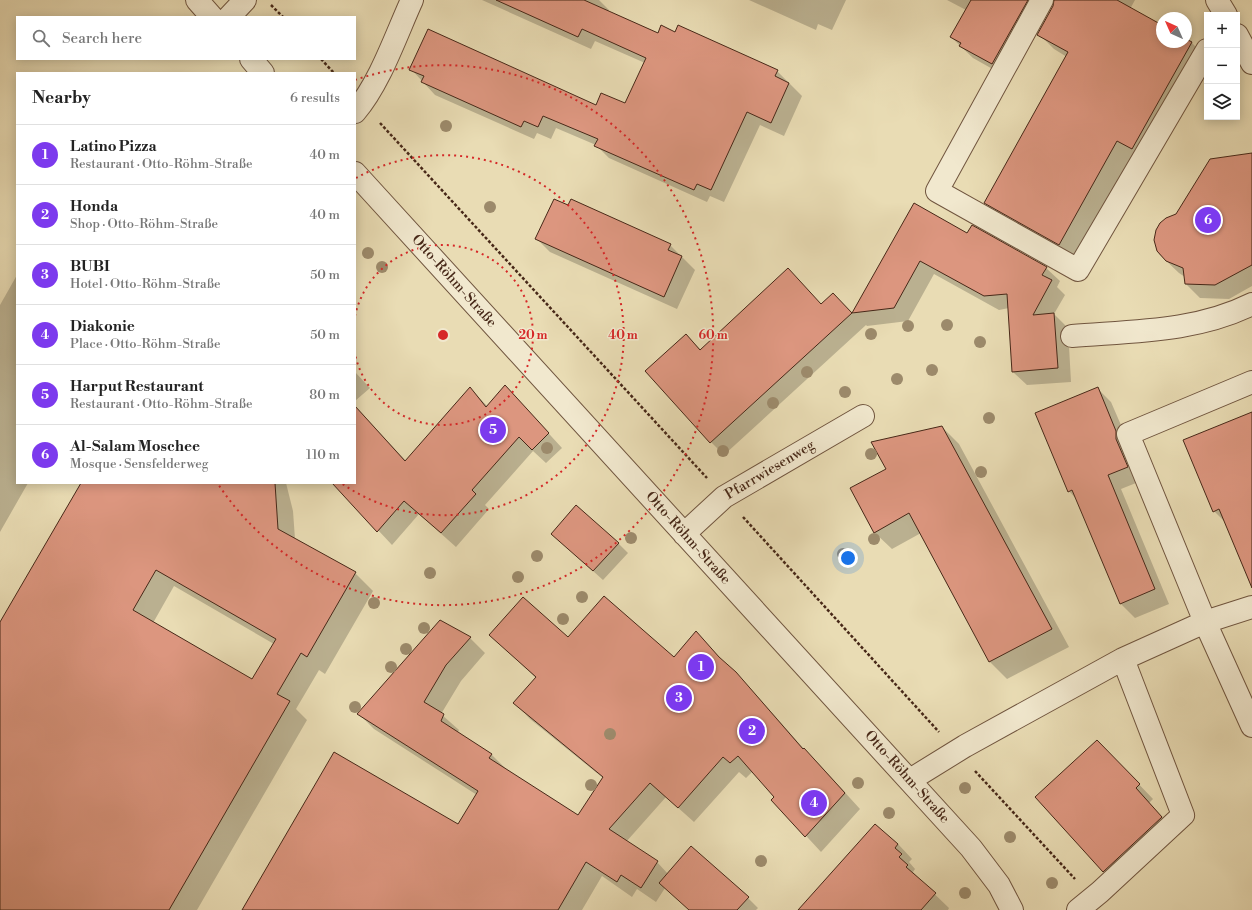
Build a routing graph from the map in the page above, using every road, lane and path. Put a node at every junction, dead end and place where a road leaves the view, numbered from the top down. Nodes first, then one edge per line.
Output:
1 (197, 0) edge
2 (244, 0) edge
3 (267, 0) edge
4 (412, 0) edge
5 (1042, 0) edge
6 (1217, 0) edge
7 (1224, 12) edge
8 (211, 16) edge
9 (230, 16) edge
10 (282, 16) edge
11 (1240, 41) edge
12 (1204, 55) edge
13 (251, 60) edge
14 (322, 60) edge
15 (1252, 63) edge
16 (262, 72) edge
17 (333, 72) edge
18 (356, 111) edge
19 (356, 174) edge
20 (1252, 304) edge
21 (1072, 336) dead end
22 (1252, 382) edge
23 (862, 416) dead end
24 (684, 534) junction
25 (1252, 607) edge
26 (1205, 622) junction
27 (1123, 659) junction
28 (1245, 691) edge
29 (1252, 726) edge
30 (910, 780) junction
31 (1012, 910) edge
32 (1078, 910) edge

1 - 8 street
2 - 9 street
3 - 10 path
4 - 18 street
5 - 12 street
6 - 7 street
11 - 15 street
13 - 16 street
14 - 17 path
19 - 24 street, Otto-Röhm-Straße
20 - 21 street
22 - 26 street
23 - 24 street, Pfarrwiesenweg
24 - 30 street, Otto-Röhm-Straße
25 - 26 street
26 - 27 street
26 - 28 street
27 - 30 street
27 - 32 street
28 - 29 street
30 - 31 street, Otto-Röhm-Straße

